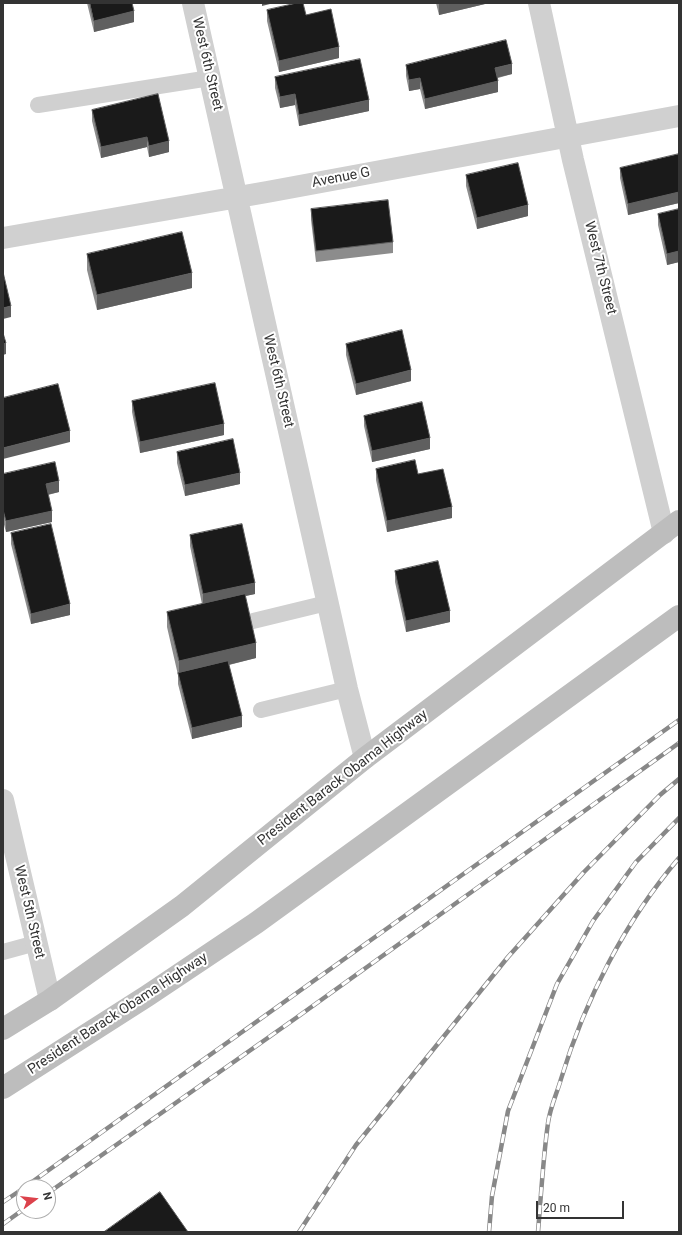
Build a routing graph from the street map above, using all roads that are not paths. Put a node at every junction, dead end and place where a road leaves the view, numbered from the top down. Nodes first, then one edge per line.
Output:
1 (193, 3) edge
2 (538, 3) edge
3 (210, 78) junction
4 (38, 105) dead end
5 (679, 116) edge
6 (568, 136) junction
7 (237, 197) junction
8 (3, 238) edge
9 (671, 527) edge
10 (327, 603) junction
11 (679, 616) edge
12 (253, 620) dead end
13 (347, 689) junction
14 (261, 710) dead end
15 (365, 758) junction
16 (3, 800) edge
17 (36, 943) junction
18 (3, 952) edge
19 (50, 1000) junction
20 (3, 1029) edge
21 (3, 1088) edge

1 - 3 street, West 6th Street
2 - 6 street, West 7th Street
3 - 4 lane
3 - 7 street, West 6th Street
5 - 6 street, Avenue G
6 - 7 street, Avenue G
6 - 9 street, West 7th Street
7 - 8 street, Avenue G
7 - 10 street, West 6th Street
9 - 15 main road, President Barack Obama Highway
10 - 12 lane
10 - 13 street, West 6th Street
11 - 21 main road, President Barack Obama Highway
13 - 14 lane
13 - 15 street, West 6th Street
15 - 19 main road, President Barack Obama Highway
16 - 17 street, West 5th Street
17 - 18 lane
17 - 19 street, West 5th Street
19 - 20 main road, President Barack Obama Highway

